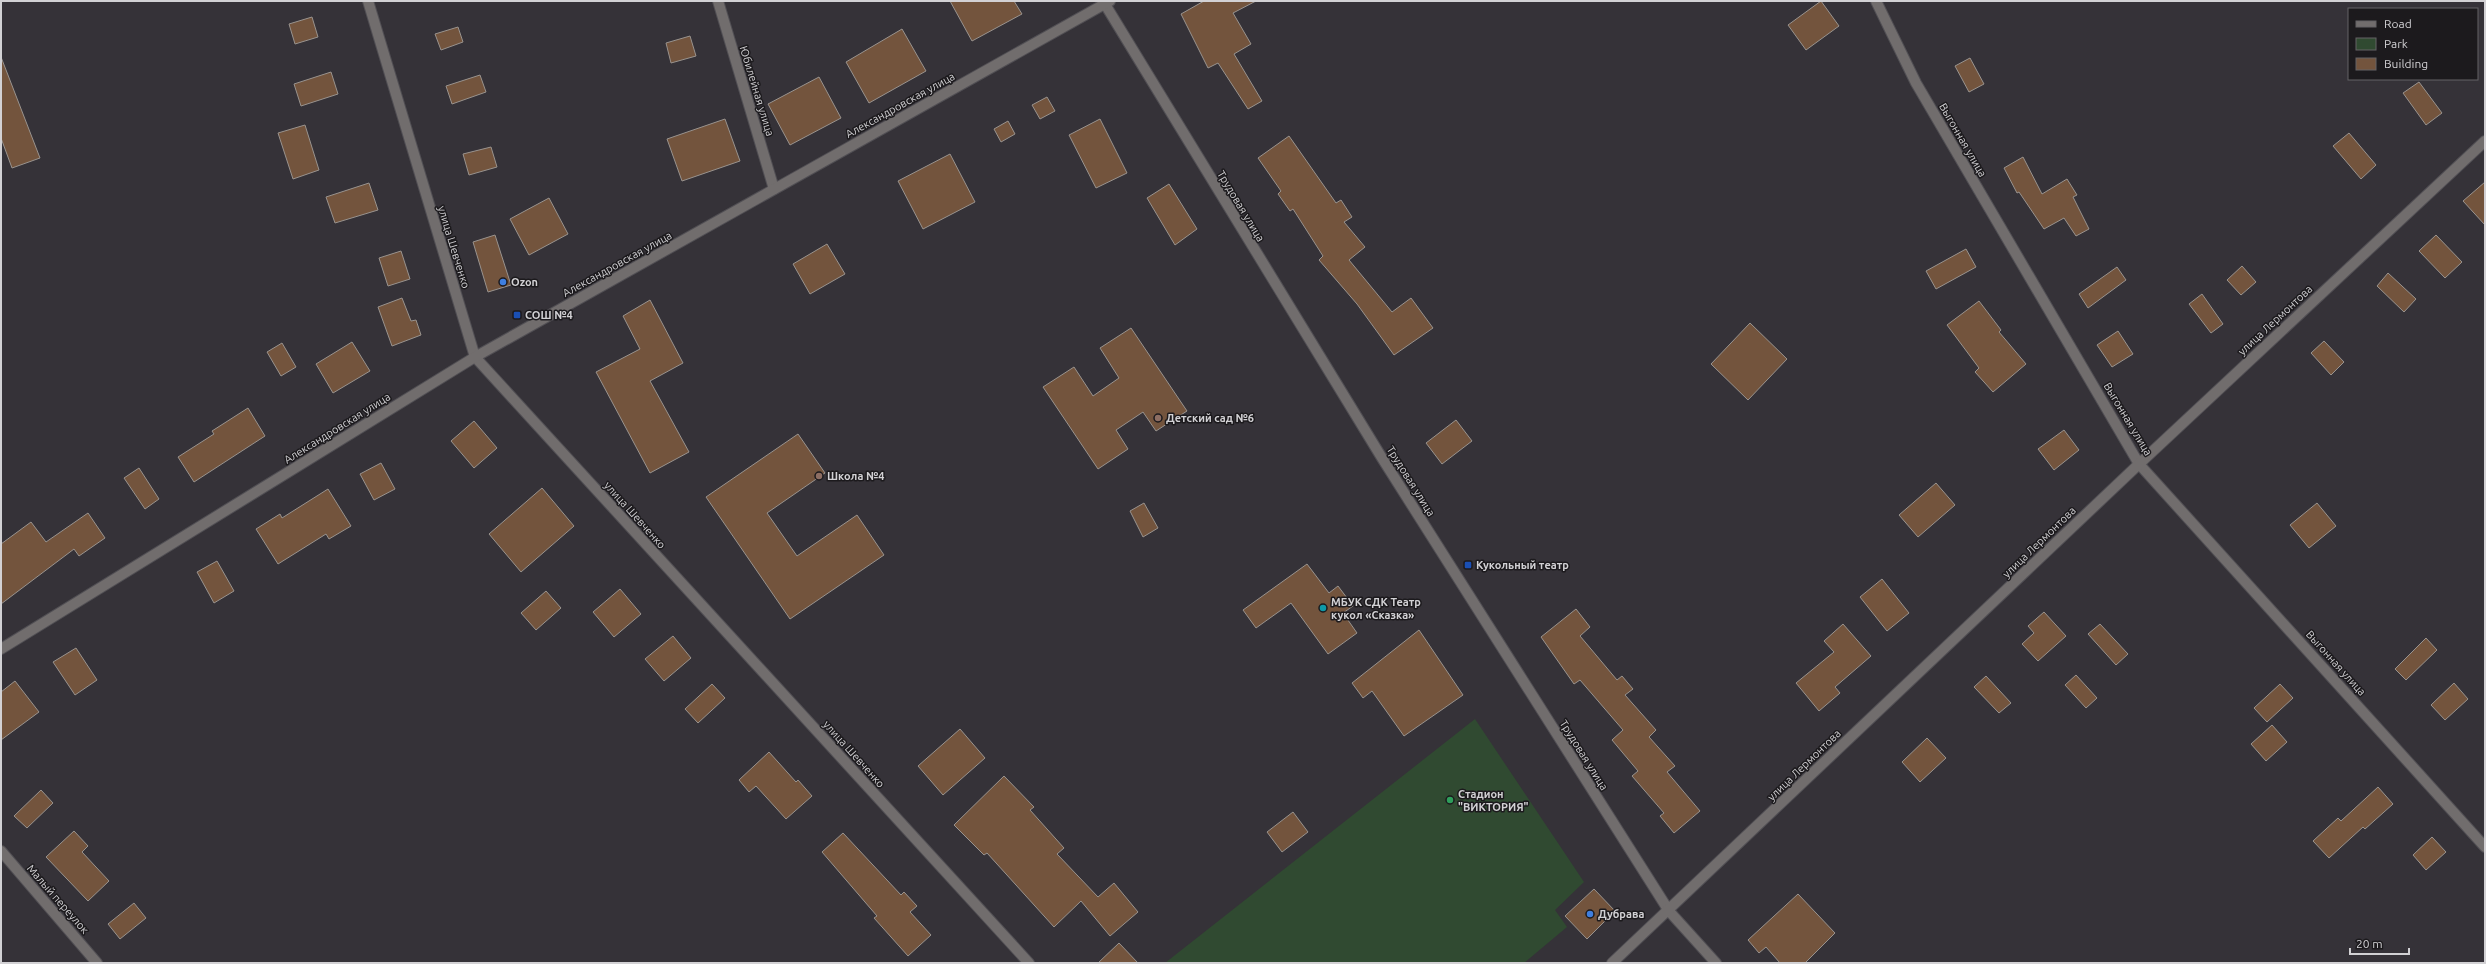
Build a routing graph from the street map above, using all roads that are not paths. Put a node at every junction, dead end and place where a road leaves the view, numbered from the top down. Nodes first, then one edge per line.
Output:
1 (368, 1) edge
2 (718, 1) edge
3 (1876, 1) edge
4 (1106, 2) edge
5 (2485, 141) edge
6 (774, 189) junction
7 (475, 357) junction
8 (2140, 464) junction
9 (1, 648) edge
10 (2485, 847) edge
11 (1, 851) edge
12 (1669, 911) junction
13 (97, 963) edge
14 (1029, 963) edge
15 (1612, 963) edge
16 (1716, 963) edge

1 - 7 street, улица Шевченко
2 - 6 street, Юбилейная улица
3 - 8 street, Выгонная улица
4 - 6 street, Александровская улица
4 - 12 street, Трудовая улица
5 - 8 street, улица Лермонтова
6 - 7 street, Александровская улица
7 - 9 street, Александровская улица
7 - 14 street, улица Шевченко
8 - 10 street, Выгонная улица
8 - 12 street, улица Лермонтова
11 - 13 street, Малый переулок
12 - 15 street, улица Лермонтова
12 - 16 street, Трудовая улица

